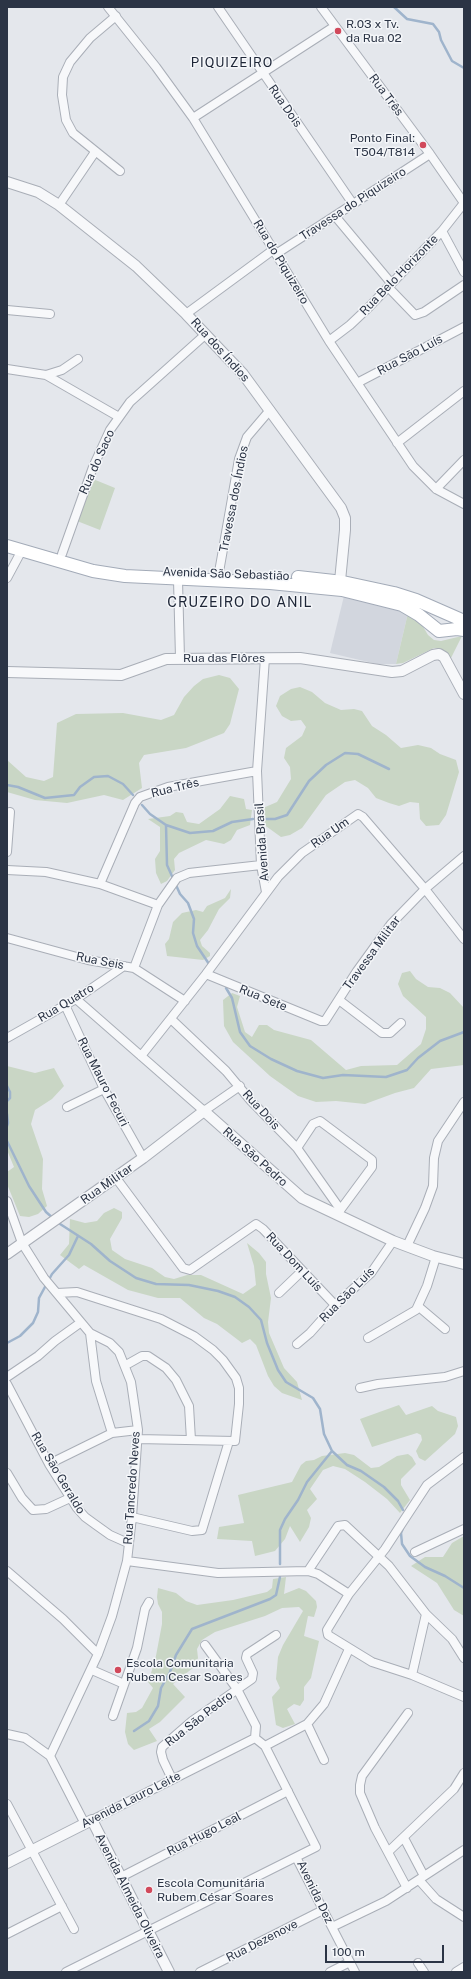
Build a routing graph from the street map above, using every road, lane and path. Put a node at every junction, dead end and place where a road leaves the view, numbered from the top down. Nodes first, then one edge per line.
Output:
1 (108, 7) edge
2 (218, 7) edge
3 (321, 7) edge
4 (116, 16) junction
5 (334, 26) junction
6 (262, 73) junction
7 (193, 118) junction
8 (95, 152) junction
9 (430, 154) junction
10 (120, 171) dead end
11 (7, 182) edge
12 (464, 203) edge
13 (354, 204) junction
14 (59, 205) junction
15 (335, 216) junction
16 (442, 231) junction
17 (275, 252) junction
18 (464, 272) edge
19 (390, 285) junction
20 (464, 285) edge
21 (7, 310) edge
22 (50, 314) dead end
23 (186, 314) junction
24 (464, 327) edge
25 (206, 334) junction
26 (329, 341) junction
27 (78, 360) dead end
28 (7, 369) edge
29 (46, 375) junction
30 (357, 384) junction
31 (464, 391) edge
32 (270, 410) junction
33 (119, 417) junction
34 (397, 443) junction
35 (464, 460) edge
36 (436, 489) junction
37 (464, 504) edge
38 (7, 540) edge
39 (7, 546) edge
40 (22, 550) junction
41 (62, 554) junction
42 (219, 572) junction
43 (7, 578) edge
44 (178, 580) junction
45 (340, 581) junction
46 (444, 612) junction
47 (464, 621) edge
48 (439, 629) junction
49 (464, 630) edge
50 (180, 658) junction
51 (265, 658) junction
52 (7, 672) edge
53 (464, 694) edge
54 (257, 771) junction
55 (10, 812) dead end
56 (7, 852) edge
57 (464, 856) edge
58 (261, 865) junction
59 (7, 870) edge
60 (100, 884) junction
61 (425, 889) junction
62 (266, 892) junction
63 (158, 905) junction
64 (7, 938) edge
65 (464, 938) edge
66 (124, 966) junction
67 (134, 968) junction
68 (206, 974) junction
69 (76, 999) junction
70 (339, 1000) junction
71 (185, 1001) junction
72 (65, 1005) junction
73 (171, 1019) junction
74 (321, 1022) joint
75 (401, 1023) dead end
76 (7, 1038) edge
77 (141, 1056) junction
78 (240, 1086) junction
79 (104, 1089) junction
80 (463, 1106) edge
81 (67, 1107) dead end
82 (204, 1111) junction
83 (297, 1148) junction
84 (143, 1158) junction
85 (116, 1178) junction
86 (7, 1201) edge
87 (339, 1211) junction
88 (393, 1241) junction
89 (22, 1243) junction
90 (407, 1246) junction
91 (7, 1254) edge
92 (436, 1257) junction
93 (464, 1264) edge
94 (302, 1271) junction
95 (54, 1290) junction
96 (279, 1293) dead end
97 (335, 1305) junction
98 (419, 1307) junction
99 (80, 1323) junction
100 (446, 1329) dead end
101 (90, 1333) junction
102 (368, 1338) dead end
103 (297, 1344) dead end
104 (126, 1365) junction
105 (464, 1371) edge
106 (7, 1377) edge
107 (7, 1384) edge
108 (360, 1388) dead end
109 (112, 1433) junction
110 (138, 1434) junction
111 (191, 1440) junction
112 (232, 1441) junction
113 (464, 1457) edge
114 (49, 1464) junction
115 (7, 1473) edge
116 (70, 1498) junction
117 (132, 1517) junction
118 (464, 1529) edge
119 (128, 1543) junction
120 (415, 1552) dead end
121 (380, 1556) junction
122 (127, 1561) junction
123 (7, 1571) edge
124 (308, 1571) junction
125 (349, 1594) junction
126 (149, 1602) dead end
127 (426, 1614) junction
128 (276, 1635) dead end
129 (205, 1645) dead end
130 (349, 1649) junction
131 (98, 1654) junction
132 (464, 1658) edge
133 (92, 1670) junction
134 (412, 1675) junction
135 (124, 1684) junction
136 (237, 1689) junction
137 (464, 1696) edge
138 (408, 1713) dead end
139 (113, 1716) dead end
140 (307, 1724) junction
141 (7, 1734) edge
142 (255, 1738) junction
143 (265, 1746) junction
144 (50, 1756) junction
145 (324, 1760) dead end
146 (464, 1773) edge
147 (172, 1780) junction
148 (288, 1791) junction
149 (7, 1804) edge
150 (88, 1822) junction
151 (404, 1838) junction
152 (32, 1850) junction
153 (464, 1850) edge
154 (388, 1852) junction
155 (296, 1857) junction
156 (7, 1862) edge
157 (121, 1877) junction
158 (422, 1878) junction
159 (407, 1888) junction
160 (62, 1906) junction
161 (323, 1910) junction
162 (464, 1917) edge
163 (332, 1927) junction
164 (74, 1929) dead end
165 (148, 1931) junction
166 (7, 1934) edge
167 (350, 1962) junction
168 (418, 1963) dead end
169 (464, 1967) edge
170 (66, 1972) edge
171 (168, 1972) edge
172 (200, 1972) edge
173 (330, 1972) edge
174 (355, 1972) edge
175 (424, 1972) edge
176 (456, 1972) edge

1 - 4 street, Rua do Piquizeiro
2 - 6 street, Rua Dois
3 - 5 street, Rua Três
4 - 7 street, Rua do Piquizeiro
4 - 8 street
5 - 6 street
5 - 9 street, Rua Três
6 - 7 street
6 - 13 street, Rua Dois
7 - 17 street, Rua do Piquizeiro
8 - 10 street
8 - 14 street
9 - 12 street, Rua Três
9 - 13 street, Travessa do Piquizeiro
11 - 14 street, Rua dos Índios
12 - 16 street, Rua Belo Horizonte
13 - 15 street, Travessa do Piquizeiro
14 - 23 street, Rua dos Índios
15 - 17 street, Travessa do Piquizeiro
15 - 19 street
16 - 18 street
16 - 19 street, Rua Belo Horizonte
17 - 23 street, Travessa do Piquizeiro
17 - 26 street, Rua do Piquizeiro
19 - 20 street
19 - 26 street, Rua Belo Horizonte
21 - 22 street
23 - 25 street, Rua dos Índios
24 - 30 street, Rua São Luís
25 - 32 street, Rua dos Índios
25 - 33 street, Rua do Saco
26 - 30 street, Rua do Piquizeiro
27 - 29 street
28 - 29 street
29 - 33 street
30 - 34 street, Rua do Piquizeiro
31 - 34 street
32 - 42 street, Travessa dos Índios
32 - 45 street, Rua dos Índios
33 - 41 street, Rua do Saco
34 - 36 street, Rua do Piquizeiro
35 - 36 street
36 - 37 street, Rua do Piquizeiro
38 - 41 main road, Avenida São Sebastião
39 - 40 main road, Avenida São Sebastião
40 - 43 street
40 - 44 main road, Avenida São Sebastião
41 - 42 main road, Avenida São Sebastião
42 - 45 main road, Avenida São Sebastião
44 - 48 main road, Avenida São Sebastião
44 - 50 street
45 - 46 main road, Avenida São Sebastião
46 - 47 main road, Avenida São Sebastião
46 - 48 main road
46 - 48 main road
48 - 49 main road
50 - 51 street, Rua das Flôres
50 - 52 street, Rua das Flôres
51 - 53 street, Rua das Flôres
51 - 54 street, Avenida Brasil
54 - 58 street, Avenida Brasil
54 - 60 street, Rua Três
55 - 56 street
57 - 61 street, Travessa Militar
58 - 62 street, Avenida Brasil
58 - 63 street
59 - 60 street
60 - 63 street
61 - 62 street, Rua Um
61 - 65 street
61 - 70 street, Travessa Militar
62 - 68 street, Avenida Brasil
63 - 67 street
64 - 66 street, Rua Seis
66 - 67 street, Rua Seis
66 - 69 street, Rua Quatro
67 - 71 street, Rua Seis
68 - 71 street, Avenida Brasil
68 - 74 street, Rua Sete
69 - 72 street, Rua Quatro
69 - 77 street, Rua São Pedro
70 - 74 street, Travessa Militar
70 - 75 street
71 - 73 street, Avenida Brasil
72 - 76 street, Rua Quatro
72 - 79 street, Rua Mauro Fecuri
73 - 77 street, Avenida Brasil
73 - 78 street, Rua Dois
77 - 82 street, Rua São Pedro
78 - 82 street
78 - 83 street, Rua Dois
79 - 81 street
79 - 84 street, Rua Mauro Fecuri
80 - 90 street
82 - 84 street, Rua Militar
82 - 87 street, Rua São Pedro
83 - 87 street, Rua Dois
83 - 87 street
84 - 85 street, Rua Militar
85 - 89 street, Rua Militar
85 - 94 street, Rua Dom Luís
86 - 89 street, Rua Tancredo Neves
87 - 88 street, Rua São Pedro
88 - 90 street, Rua São Pedro
88 - 97 street, Rua São Luís
89 - 91 street, Rua Militar
89 - 95 street, Rua Tancredo Neves
90 - 92 street, Rua São Pedro
92 - 93 street, Rua São Pedro
92 - 98 street
94 - 96 street
94 - 97 street, Rua Dom Luís
95 - 99 street, Rua Tancredo Neves
95 - 112 street
97 - 103 street, Rua São Luís
98 - 100 street
98 - 102 street
99 - 101 street, Rua Tancredo Neves
99 - 106 street
101 - 104 street, Rua Tancredo Neves
101 - 109 street
104 - 110 street, Rua Tancredo Neves
104 - 111 street
105 - 108 street
107 - 114 street, Rua São Geraldo
109 - 110 street
109 - 114 street
110 - 111 street
110 - 117 street, Rua Tancredo Neves
111 - 112 street
112 - 117 street
113 - 121 street
114 - 116 street, Rua São Geraldo
115 - 116 street
116 - 119 street, Rua São Geraldo
117 - 119 street, Rua Tancredo Neves
118 - 120 street
119 - 122 street, Rua Tancredo Neves
121 - 124 street
121 - 125 street
121 - 127 street
122 - 124 street
122 - 131 street, Rua Tancredo Neves
123 - 131 street
124 - 125 street
125 - 130 street
126 - 135 street
127 - 132 street
127 - 134 street
128 - 136 street, Rua São Pedro
129 - 136 street
130 - 134 street
130 - 140 street
131 - 133 street, Rua Tancredo Neves
133 - 135 street
133 - 144 street, Rua Tancredo Neves
134 - 137 street
135 - 139 street
136 - 142 street
136 - 147 street, Rua São Pedro
138 - 154 street
140 - 143 street
140 - 145 street
141 - 144 street
142 - 143 street, Avenida Dez
142 - 147 street, Avenida Lauro Leite
143 - 148 street, Avenida Dez
144 - 150 street
146 - 151 street
147 - 150 street, Avenida Lauro Leite
148 - 155 street, Avenida Dez
148 - 157 street, Rua Hugo Leal
149 - 152 street
150 - 152 street, Avenida Lauro Leite
150 - 157 street, Avenida Almeida Oliveira
151 - 154 street
151 - 158 street
152 - 156 street, Avenida Lauro Leite
152 - 160 street
153 - 158 street
154 - 159 street
155 - 161 street, Avenida Dez
155 - 165 street
157 - 165 street, Avenida Almeida Oliveira
158 - 159 street
158 - 162 street
159 - 163 street
160 - 164 street
160 - 166 street
161 - 163 street, Avenida Dez
161 - 172 street, Rua Dezenove
163 - 167 street, Avenida Dez
165 - 170 street
165 - 171 street, Avenida Almeida Oliveira
167 - 173 street
167 - 174 street, Avenida Dez
168 - 175 street
169 - 176 street

